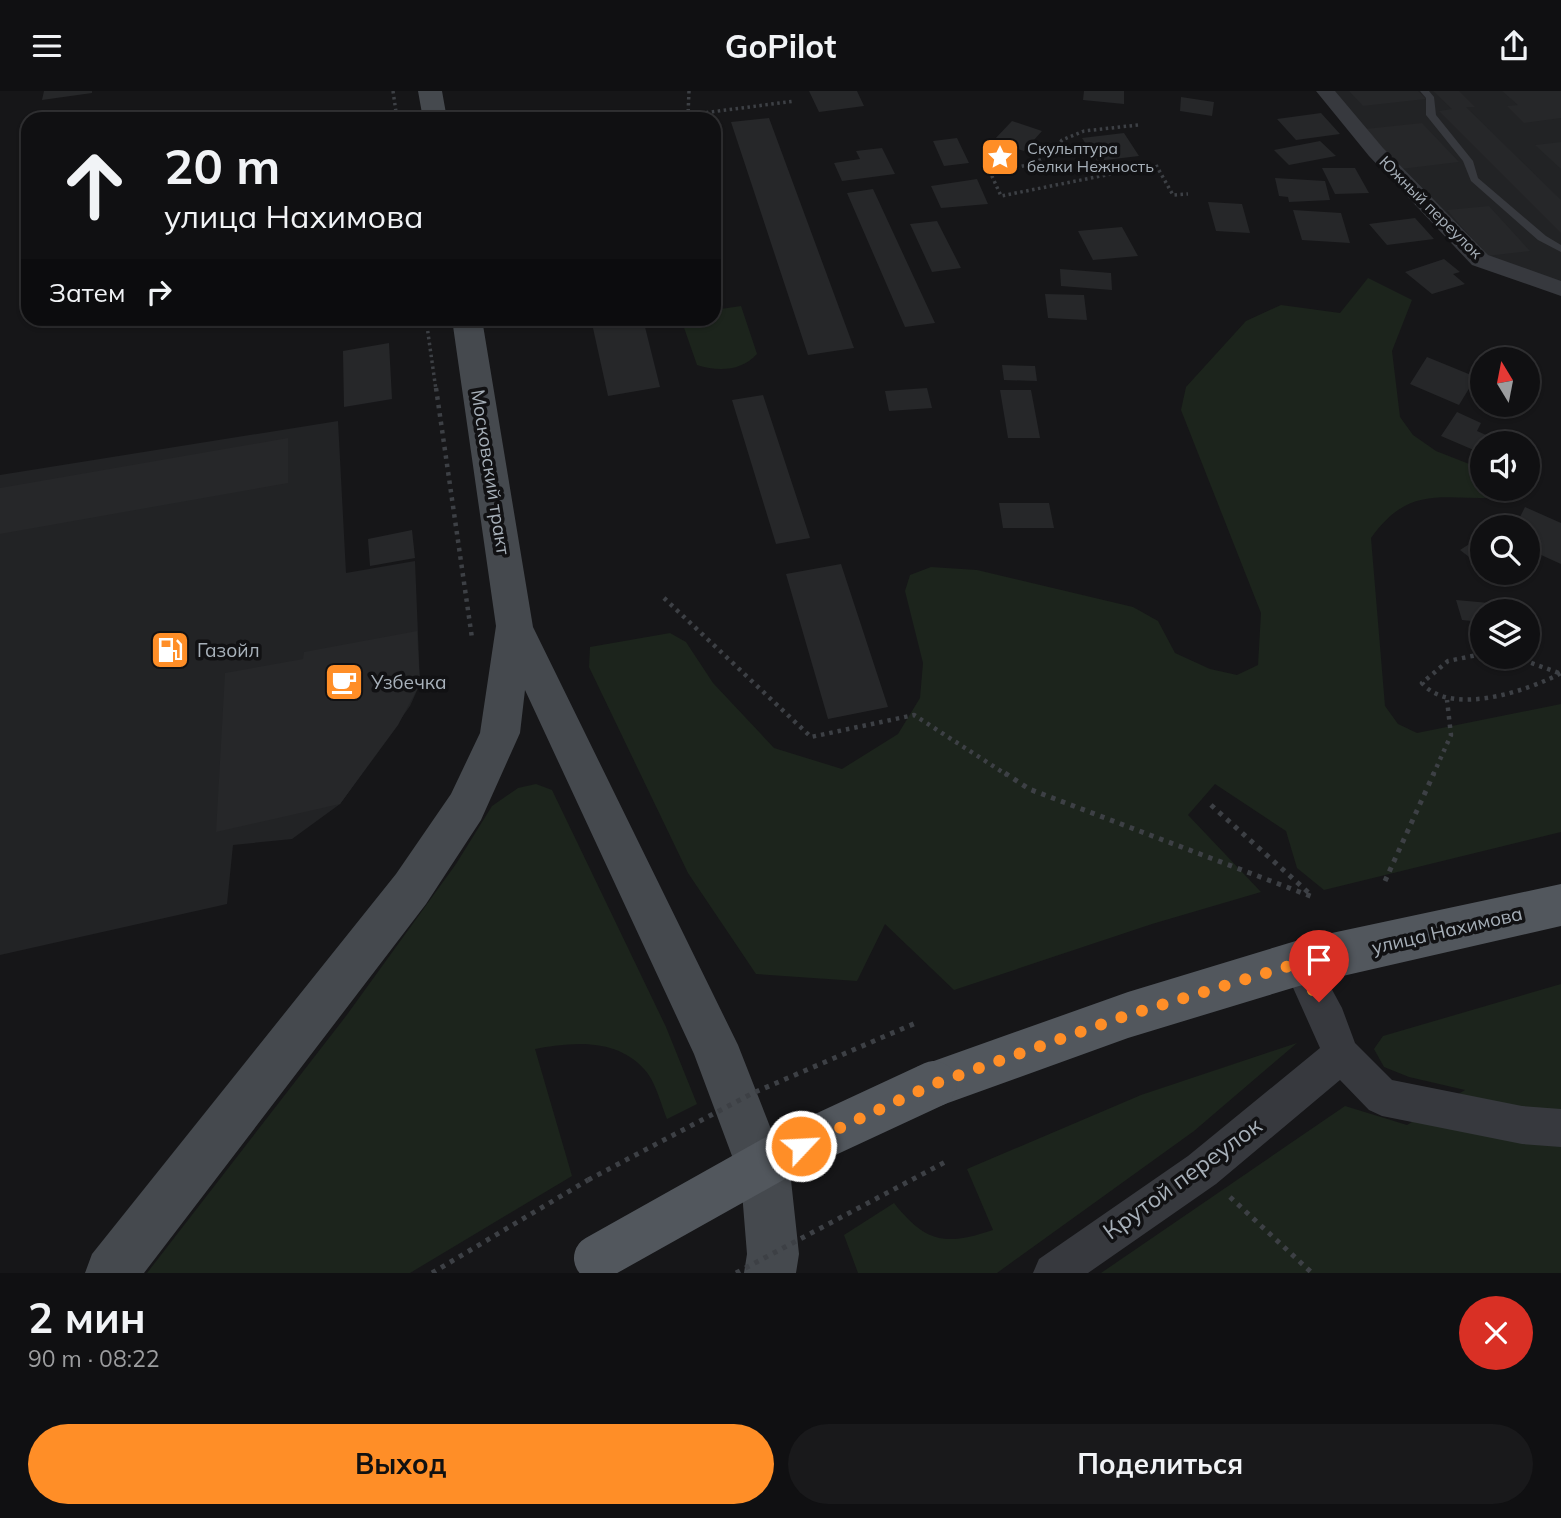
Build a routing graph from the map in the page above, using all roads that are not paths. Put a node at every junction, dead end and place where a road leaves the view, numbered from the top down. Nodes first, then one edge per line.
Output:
1 (430, 91) edge
2 (1325, 91) edge
3 (1424, 91) edge
4 (434, 112) edge
5 (1561, 249) edge
6 (1561, 289) edge
7 (468, 326) edge
8 (514, 626) junction
9 (1561, 905) edge
10 (1299, 963) junction
11 (1341, 1055) junction
12 (1561, 1128) edge
13 (584, 1265) edge
14 (111, 1273) edge
15 (771, 1273) edge
16 (1053, 1273) edge

1 - 4 main road
2 - 6 street, Южный переулок
3 - 5 lane
7 - 8 main road, Московский тракт
8 - 14 main road
8 - 15 main road
9 - 10 main road, улица Нахимова
10 - 11 street
10 - 13 main road, улица Нахимова, bridge
11 - 12 street
11 - 16 street, Крутой переулок

